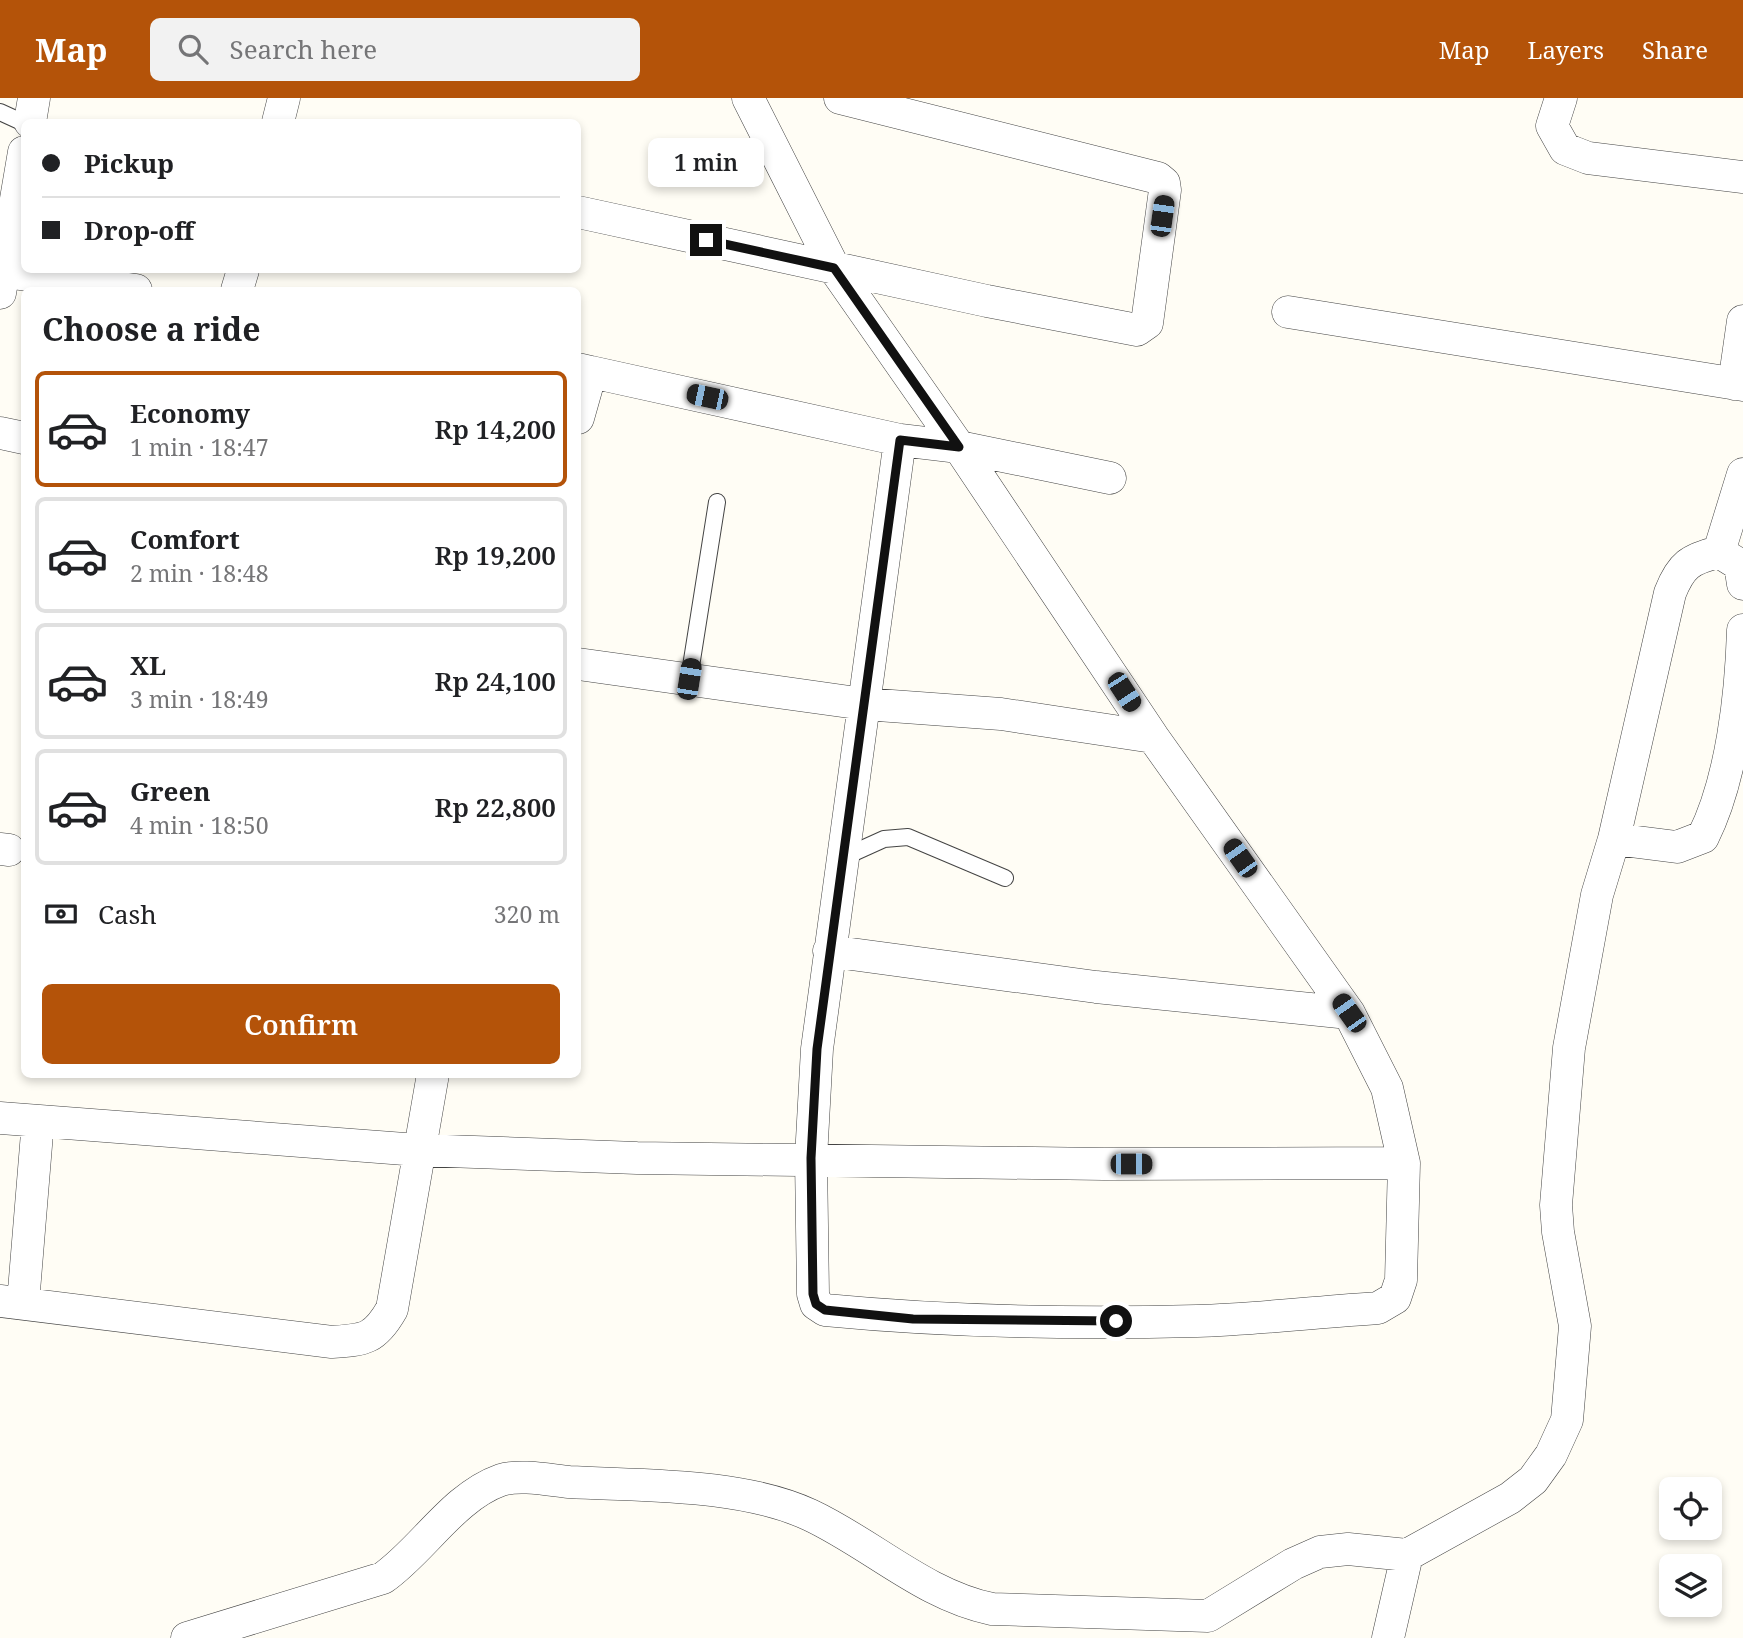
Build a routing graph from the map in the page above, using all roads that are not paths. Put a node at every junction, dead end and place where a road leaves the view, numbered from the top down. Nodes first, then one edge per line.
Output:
1 (34, 98) edge
2 (284, 98) edge
3 (748, 98) edge
4 (840, 98) edge
5 (1561, 98) edge
6 (0, 113) edge
7 (30, 119) edge
8 (279, 119) edge
9 (21, 122) edge
10 (21, 170) edge
11 (1743, 177) edge
12 (581, 213) edge
13 (834, 268) junction
14 (2, 282) edge
15 (86, 287) edge
16 (1288, 312) dead end
17 (1743, 321) edge
18 (584, 371) edge
19 (1739, 384) edge
20 (581, 394) edge
21 (0, 433) edge
22 (21, 437) edge
23 (900, 440) junction
24 (959, 447) junction
25 (1743, 474) edge
26 (1110, 478) dead end
27 (717, 502) dead end
28 (1736, 566) edge
29 (1743, 629) edge
30 (581, 664) edge
31 (689, 679) junction
32 (864, 704) junction
33 (1153, 737) junction
34 (1614, 839) junction
35 (842, 858) junction
36 (1005, 878) dead end
37 (829, 951) junction
38 (1349, 1013) junction
39 (432, 1078) edge
40 (0, 1118) edge
41 (38, 1121) junction
42 (418, 1150) junction
43 (811, 1158) junction
44 (1404, 1163) junction
45 (12, 1302) edge
46 (1407, 1555) junction
47 (187, 1638) edge
48 (1388, 1638) edge

1 - 7 street
2 - 8 street
3 - 13 street
4 - 13 street
5 - 11 street
6 - 9 lane
10 - 14 street
12 - 13 street
13 - 24 street
14 - 15 street
16 - 19 street
17 - 19 street
18 - 20 street
18 - 23 street
21 - 22 street
23 - 24 street
23 - 32 street
24 - 26 street
24 - 33 street
25 - 28 street
27 - 31 lane
28 - 34 street
29 - 34 street
30 - 31 street
31 - 32 street
32 - 33 street
32 - 35 street
33 - 38 street
34 - 46 street
35 - 36 lane
35 - 37 street
37 - 38 street
37 - 43 street
38 - 44 street
39 - 42 street
40 - 41 street
41 - 42 street
41 - 45 street
42 - 43 street
42 - 45 street
43 - 44 street
43 - 44 street
46 - 47 street
46 - 48 street

